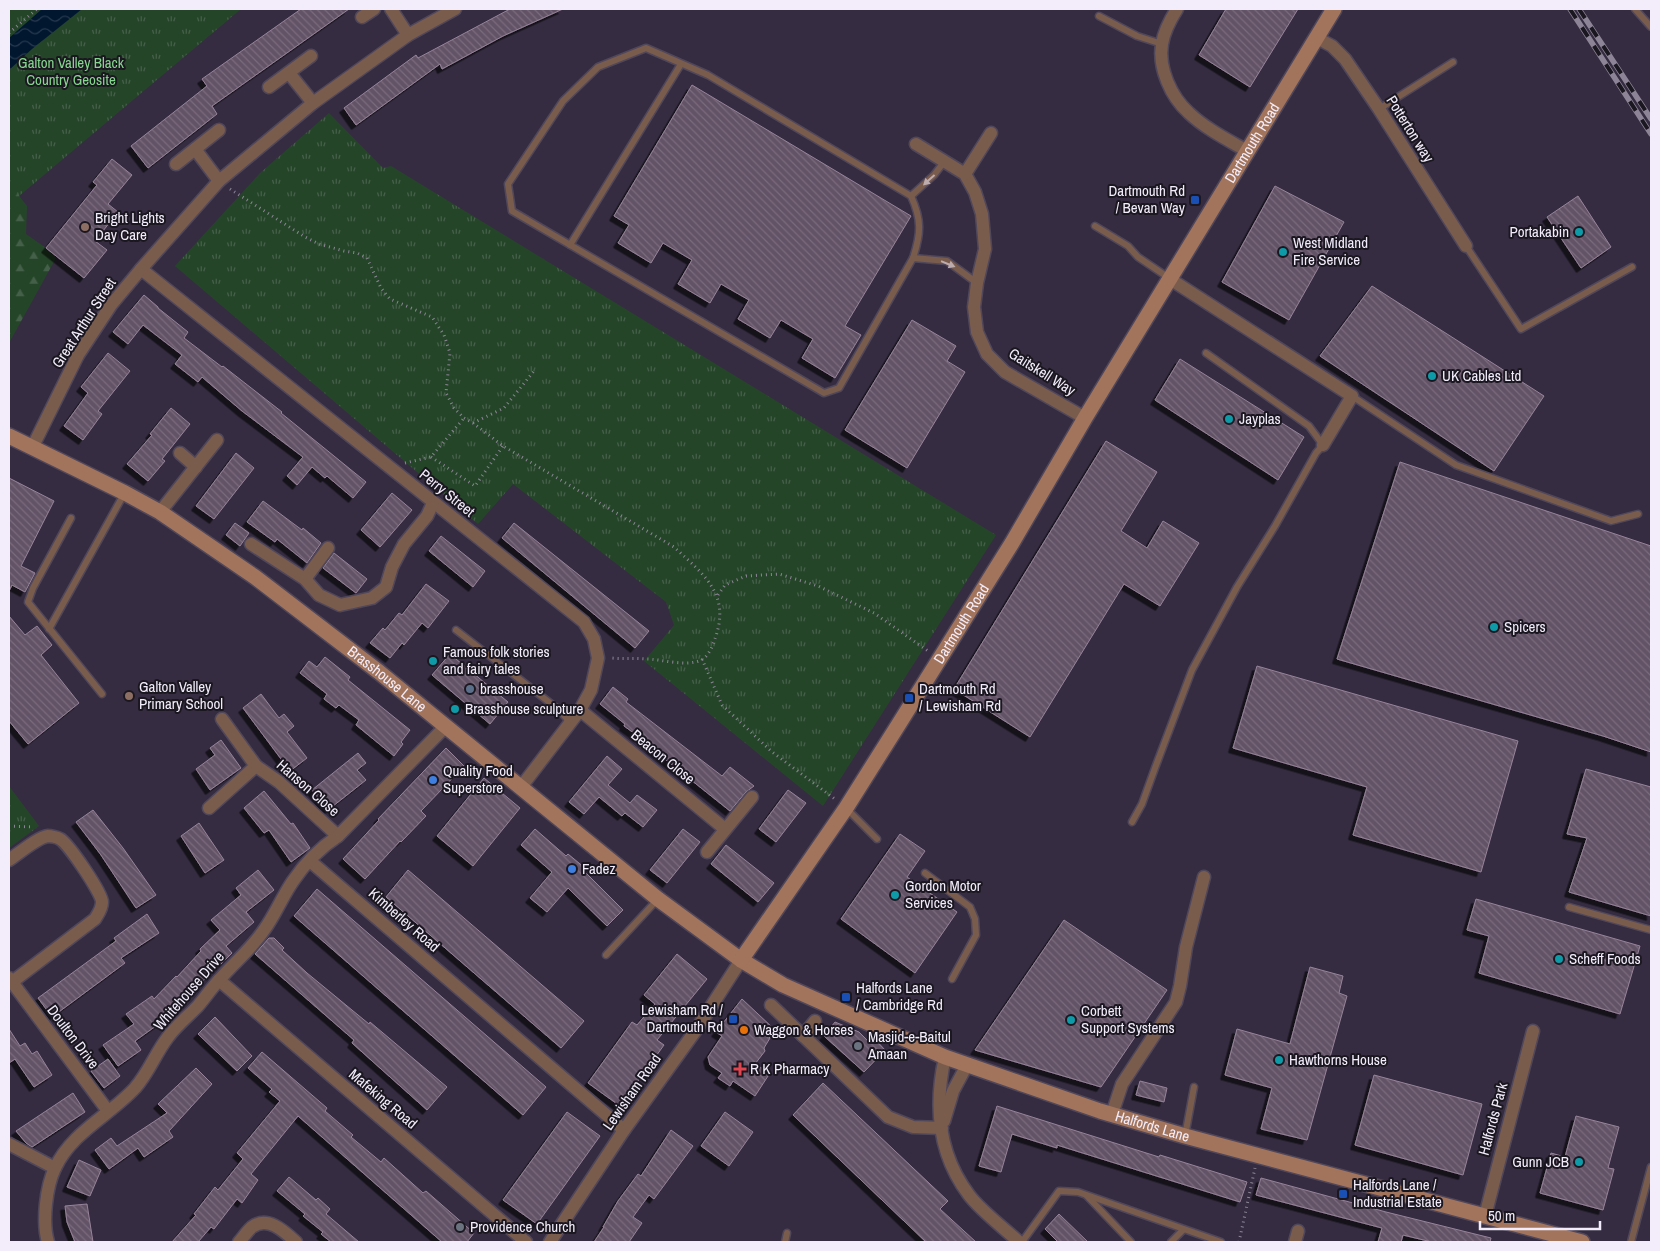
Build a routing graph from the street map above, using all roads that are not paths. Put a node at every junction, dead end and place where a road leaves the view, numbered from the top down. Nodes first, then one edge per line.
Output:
1 (374, 9) edge
2 (391, 9) edge
3 (455, 9) edge
4 (1177, 9) edge
5 (1334, 9) edge
6 (1635, 9) edge
7 (1099, 16) dead end
8 (362, 17) dead end
9 (1651, 26) edge
10 (408, 35) junction
11 (1317, 38) junction
12 (1162, 44) junction
13 (311, 56) dead end
14 (1453, 62) dead end
15 (681, 64) junction
16 (288, 73) junction
17 (269, 87) dead end
18 (313, 103) junction
19 (1379, 109) junction
20 (219, 130) dead end
21 (992, 133) dead end
22 (916, 144) dead end
23 (195, 149) junction
24 (1247, 151) junction
25 (944, 162) junction
26 (176, 164) dead end
27 (965, 174) junction
28 (220, 181) junction
29 (911, 196) junction
30 (1095, 226) dead end
31 (570, 245) junction
32 (1466, 246) joint
33 (913, 258) junction
34 (1632, 267) dead end
35 (141, 269) junction
36 (1170, 279) junction
37 (977, 283) junction
38 (1206, 353) dead end
39 (1352, 396) junction
40 (1085, 418) junction
41 (9, 436) edge
42 (217, 440) dead end
43 (1323, 445) junction
44 (32, 448) junction
45 (180, 453) dead end
46 (196, 468) junction
47 (125, 492) junction
48 (433, 503) junction
49 (160, 512) junction
50 (1638, 514) dead end
51 (71, 518) dead end
52 (251, 544) dead end
53 (328, 548) dead end
54 (305, 579) junction
55 (49, 629) junction
56 (456, 630) dead end
57 (102, 694) dead end
58 (580, 710) junction
59 (222, 719) dead end
60 (570, 722) junction
61 (446, 726) junction
62 (256, 766) junction
63 (521, 786) junction
64 (752, 797) dead end
65 (209, 808) dead end
66 (846, 808) junction
67 (1132, 822) dead end
68 (725, 829) junction
69 (338, 836) junction
70 (877, 839) dead end
71 (707, 852) dead end
72 (9, 860) edge
73 (310, 861) junction
74 (925, 873) dead end
75 (1204, 877) dead end
76 (658, 899) junction
77 (1569, 907) dead end
78 (1651, 930) edge
79 (606, 955) dead end
80 (741, 960) junction
81 (952, 979) dead end
82 (10, 980) edge
83 (219, 980) junction
84 (770, 1005) dead end
85 (815, 1021) dead end
86 (1533, 1031) dead end
87 (803, 1036) junction
88 (945, 1057) junction
89 (967, 1065) junction
90 (1194, 1087) dead end
91 (108, 1111) junction
92 (1112, 1114) junction
93 (942, 1128) junction
94 (624, 1130) junction
95 (1185, 1136) junction
96 (9, 1144) edge
97 (1651, 1167) edge
98 (55, 1168) junction
99 (1087, 1195) junction
100 (1484, 1216) junction
101 (1182, 1230) junction
102 (787, 1233) dead end
103 (1546, 1238) edge
104 (48, 1242) edge
105 (239, 1242) edge
106 (296, 1242) edge
107 (526, 1242) edge
108 (550, 1242) edge
109 (786, 1242) edge
110 (1020, 1242) edge
111 (1131, 1242) edge
112 (1171, 1242) edge
113 (1221, 1242) edge
114 (1582, 1242) edge
115 (1631, 1242) edge

1 - 8 street
2 - 10 street
3 - 10 street, Great Arthur Street
4 - 12 street
5 - 11 street, Dartmouth Road
6 - 9 lane
7 - 12 lane
10 - 18 street, Great Arthur Street
11 - 19 street, Potterton way
11 - 24 street, Dartmouth Road
12 - 24 street
13 - 16 street
14 - 19 lane
15 - 29 lane
15 - 31 lane
15 - 31 lane
16 - 17 street
16 - 18 street
18 - 28 street, Great Arthur Street
19 - 32 street, Potterton way
20 - 23 street
21 - 27 street
22 - 25 street
23 - 26 street
23 - 28 street
24 - 36 street, Dartmouth Road
25 - 27 street
25 -> 29 lane
27 - 37 street, Gaitskell Way
28 - 35 street, Great Arthur Street
29 - 33 lane
30 - 36 lane
31 - 33 lane
32 - 34 lane
33 -> 37 lane
35 - 44 street, Great Arthur Street
35 - 48 street, Perry Street
36 - 39 street
36 - 40 street, Dartmouth Road
37 - 40 street, Gaitskell Way
38 - 43 lane
39 - 43 street
39 - 50 lane
40 - 66 street, Dartmouth Road
41 - 44 street, Brasshouse Lane
42 - 46 street
43 - 67 lane
44 - 47 street, Brasshouse Lane
45 - 46 street
46 - 49 street
47 - 49 street, Brasshouse Lane
47 - 55 lane
48 - 54 street
48 - 58 street, Perry Street
49 - 61 street, Brasshouse Lane
51 - 55 lane
52 - 54 street
53 - 54 street
55 - 57 lane
56 - 60 lane
58 - 60 street, Perry Street
58 - 68 street, Beacon Close
59 - 62 street, Hanson Close
60 - 63 street, Perry Street
61 - 63 street, Brasshouse Lane
61 - 69 street
62 - 65 street, Hanson Close
62 - 69 street, Hanson Close
63 - 76 street, Brasshouse Lane
64 - 68 street
66 - 70 lane
66 - 80 street, Dartmouth Road
68 - 71 street
69 - 73 street
72 - 82 street, Doulton Drive
73 - 83 street, Whitehouse Drive
73 - 94 street, Kimberley Road
74 - 81 lane
75 - 92 street
76 - 79 lane
76 - 80 street, Brasshouse Lane
77 - 78 lane
80 - 88 street, Halfords Lane
80 - 94 street, Lewisham Road
82 - 91 street, Doulton Drive
83 - 91 street, Whitehouse Drive
83 - 107 street, Mafeking Road
84 - 87 street
85 - 87 street
86 - 100 street, Halfords Park
87 - 93 street
88 - 89 street, Halfords Lane
88 - 93 street
89 - 92 street, Halfords Lane
89 - 93 street
90 - 95 lane
91 - 98 street, Whitehouse Drive
92 - 95 street, Halfords Lane
93 - 110 street
94 - 108 street, Lewisham Road
95 - 100 street, Halfords Lane
96 - 98 street
97 - 115 lane
98 - 104 street, Whitehouse Drive
99 - 101 lane
99 - 110 lane
99 - 111 lane
100 - 103 street, Halfords Lane
101 - 112 lane
101 - 113 lane
102 - 109 lane
103 - 114 street, Halfords Lane
105 - 106 street

